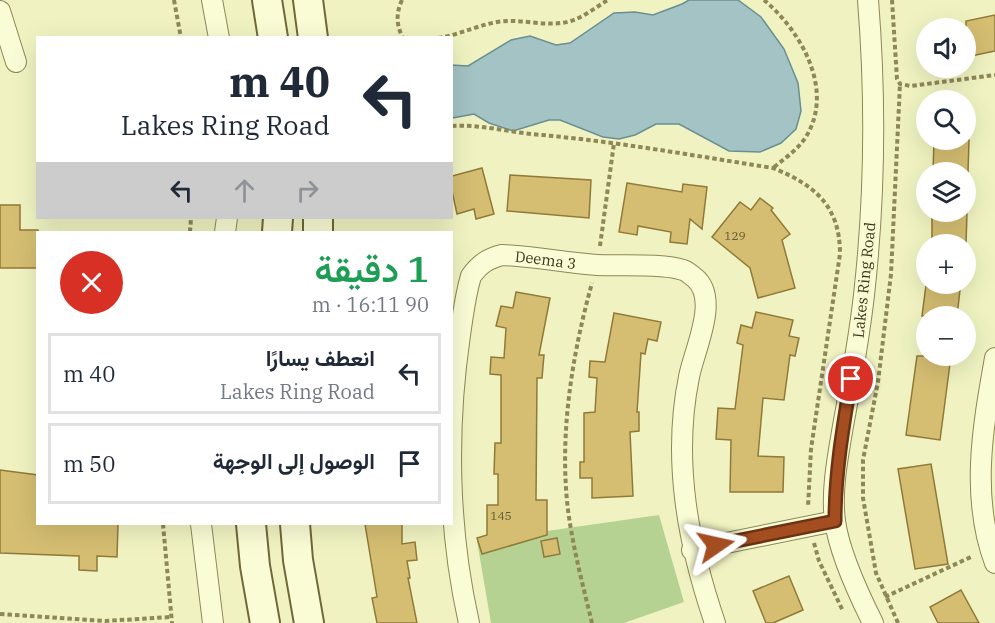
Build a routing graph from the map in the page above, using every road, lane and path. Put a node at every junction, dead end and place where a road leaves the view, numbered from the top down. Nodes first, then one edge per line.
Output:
1 (174, 0) edge
2 (212, 0) edge
3 (267, 0) edge
4 (308, 0) edge
5 (402, 0) edge
6 (608, 0) edge
7 (764, 0) edge
8 (867, 0) edge
9 (892, 0) edge
10 (0, 11) edge
11 (181, 36) edge
12 (219, 36) edge
13 (273, 36) edge
14 (313, 36) edge
15 (402, 36) edge
16 (448, 36) edge
17 (16, 62) dead end
18 (995, 75) edge
19 (900, 84) junction
20 (453, 126) edge
21 (614, 143) junction
22 (773, 168) junction
23 (597, 265) junction
24 (995, 358) edge
25 (453, 426) edge
26 (453, 472) edge
27 (835, 521) junction
28 (163, 525) edge
29 (201, 525) edge
30 (251, 525) edge
31 (295, 525) edge
32 (809, 527) junction
33 (693, 550) junction
34 (992, 555) edge
35 (885, 597) junction
36 (844, 613) dead end
37 (0, 614) edge
38 (869, 615) edge
39 (171, 617) junction
40 (172, 623) edge
41 (213, 623) edge
42 (265, 623) edge
43 (309, 623) edge
44 (469, 623) edge
45 (592, 623) edge
46 (714, 623) edge
47 (898, 623) edge

1 - 11 path
2 - 12 street
3 - 13 main road
4 - 14 main road
5 - 15 path
6 - 16 path
7 - 22 path
8 - 27 street, Lakes Ring Road
9 - 19 path
10 - 17 street
18 - 19 path
19 - 35 path
20 - 21 path
21 - 22 path
21 - 23 path
22 - 32 path
23 - 25 street, Deema 3
23 - 33 street, Deema 3
23 - 45 path
24 - 34 street
26 - 44 street, Deema 3
27 - 32 street
27 - 38 street, Lakes Ring Road
28 - 39 path
29 - 41 street
30 - 42 main road
31 - 43 main road
32 - 33 street
32 - 36 path
33 - 46 street, Deema 3
34 - 35 path
35 - 38 path
35 - 47 path
37 - 39 path
39 - 40 path

